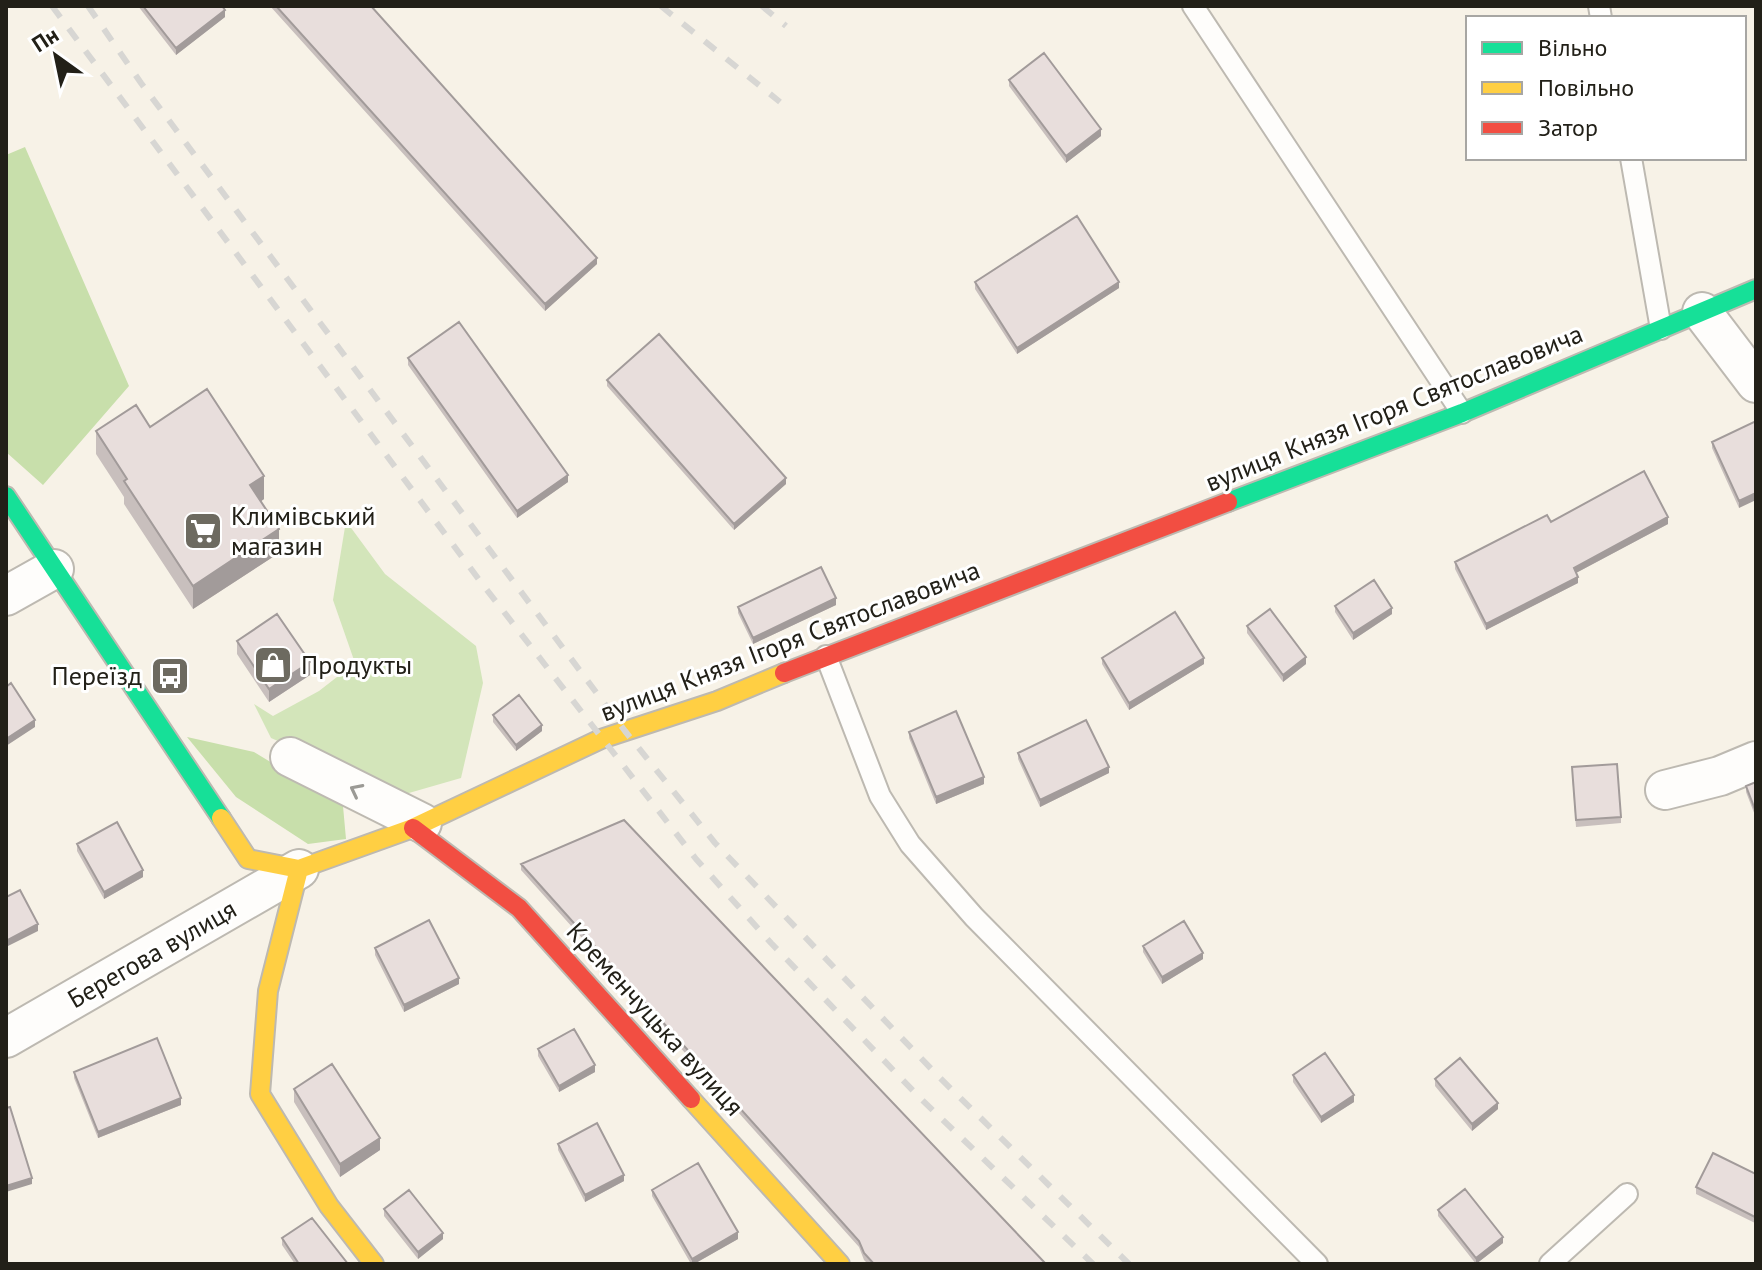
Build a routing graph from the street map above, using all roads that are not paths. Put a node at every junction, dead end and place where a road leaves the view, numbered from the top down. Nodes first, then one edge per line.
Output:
1 (1193, 6) edge
2 (1631, 160) edge
3 (1756, 289) edge
4 (1702, 312) junction
5 (1661, 329) junction
6 (1756, 383) edge
7 (1462, 413) junction
8 (6, 496) edge
9 (54, 569) junction
10 (6, 596) edge
11 (826, 656) junction
12 (290, 757) dead end
13 (1756, 761) edge
14 (1665, 790) dead end
15 (418, 826) junction
16 (299, 869) junction
17 (6, 1038) edge
18 (1627, 1194) dead end
19 (374, 1264) edge
20 (840, 1264) edge
21 (1317, 1264) edge
22 (1550, 1264) edge

1 - 7 lane
2 - 5 lane
3 - 4 street, вулиця Князя Ігоря Святославовича
4 - 5 street, вулиця Князя Ігоря Святославовича
4 - 6 street
5 - 7 street, вулиця Князя Ігоря Святославовича
7 - 11 street, вулиця Князя Ігоря Святославовича
8 - 9 street
9 - 10 street
9 - 16 street
11 - 15 street, вулиця Князя Ігоря Святославовича
11 - 21 lane
15 -> 12 street
13 - 14 street
15 - 16 street, вулиця Князя Ігоря Святославовича
15 - 20 street, Кременчуцька вулиця
16 - 17 street, Берегова вулиця
16 - 19 street
18 - 22 lane

